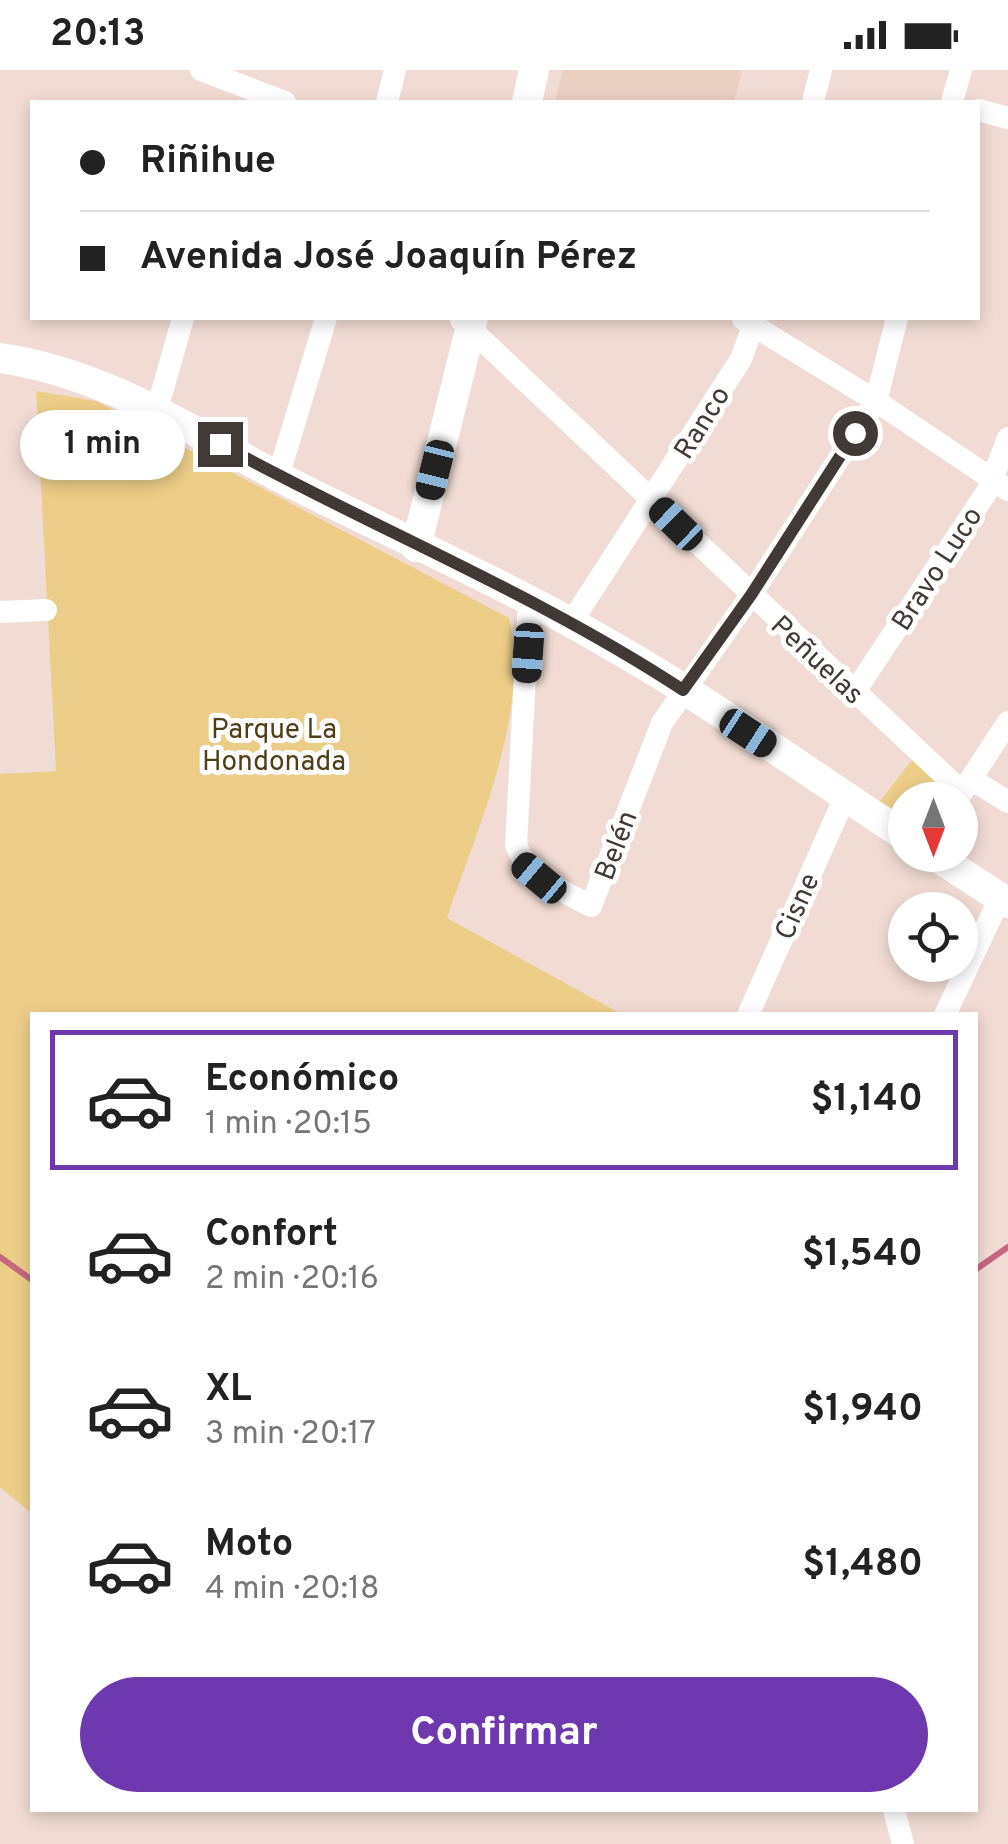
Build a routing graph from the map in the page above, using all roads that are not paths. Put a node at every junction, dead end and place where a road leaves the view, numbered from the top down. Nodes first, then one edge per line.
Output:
1 (201, 70) edge
2 (394, 70) edge
3 (534, 70) edge
4 (821, 70) edge
5 (961, 70) edge
6 (249, 87) edge
7 (280, 100) edge
8 (387, 100) edge
9 (526, 100) edge
10 (813, 100) edge
11 (953, 100) edge
12 (980, 111) edge
13 (1008, 118) edge
14 (182, 320) edge
15 (325, 320) edge
16 (750, 320) edge
17 (896, 320) edge
18 (467, 321) edge
19 (0, 358) edge
20 (876, 401) junction
21 (156, 412) junction
22 (1008, 438) edge
23 (278, 476) junction
24 (1000, 485) edge
25 (652, 501) junction
26 (416, 547) junction
27 (751, 595) junction
28 (529, 601) junction
29 (46, 610) dead end
30 (0, 612) edge
31 (572, 622) junction
32 (683, 690) junction
33 (854, 693) junction
34 (1008, 722) edge
35 (954, 782) edge
36 (968, 782) edge
37 (978, 794) edge
38 (845, 797) junction
39 (1008, 802) edge
40 (888, 825) edge
41 (960, 872) edge
42 (1004, 900) edge
43 (749, 1012) edge
44 (947, 1012) edge
45 (895, 1812) edge
46 (904, 1844) edge

1 - 6 street
2 - 8 street
3 - 9 main road
4 - 10 street
5 - 11 street
6 - 7 street
12 - 13 street
14 - 21 street
15 - 23 street
16 - 20 street
16 - 25 street, Ranco
17 - 20 street
18 - 25 street, Peñuelas
18 - 26 main road
19 - 21 main road
20 - 24 street
20 - 27 street
21 - 23 main road
22 - 24 street, Bravo Luco
23 - 26 main road
24 - 33 street, Bravo Luco
25 - 27 street, Peñuelas
25 - 31 street, Ranco
26 - 28 main road
27 - 32 street
27 - 33 street, Peñuelas
28 - 31 main road
28 - 32 street, Belén
29 - 30 street
31 - 32 main road
32 - 38 main road
33 - 35 street, Peñuelas
34 - 36 street
37 - 39 street, Peñuelas
38 - 40 main road
38 - 43 street, Cisne
41 - 42 main road
42 - 44 street
45 - 46 street

